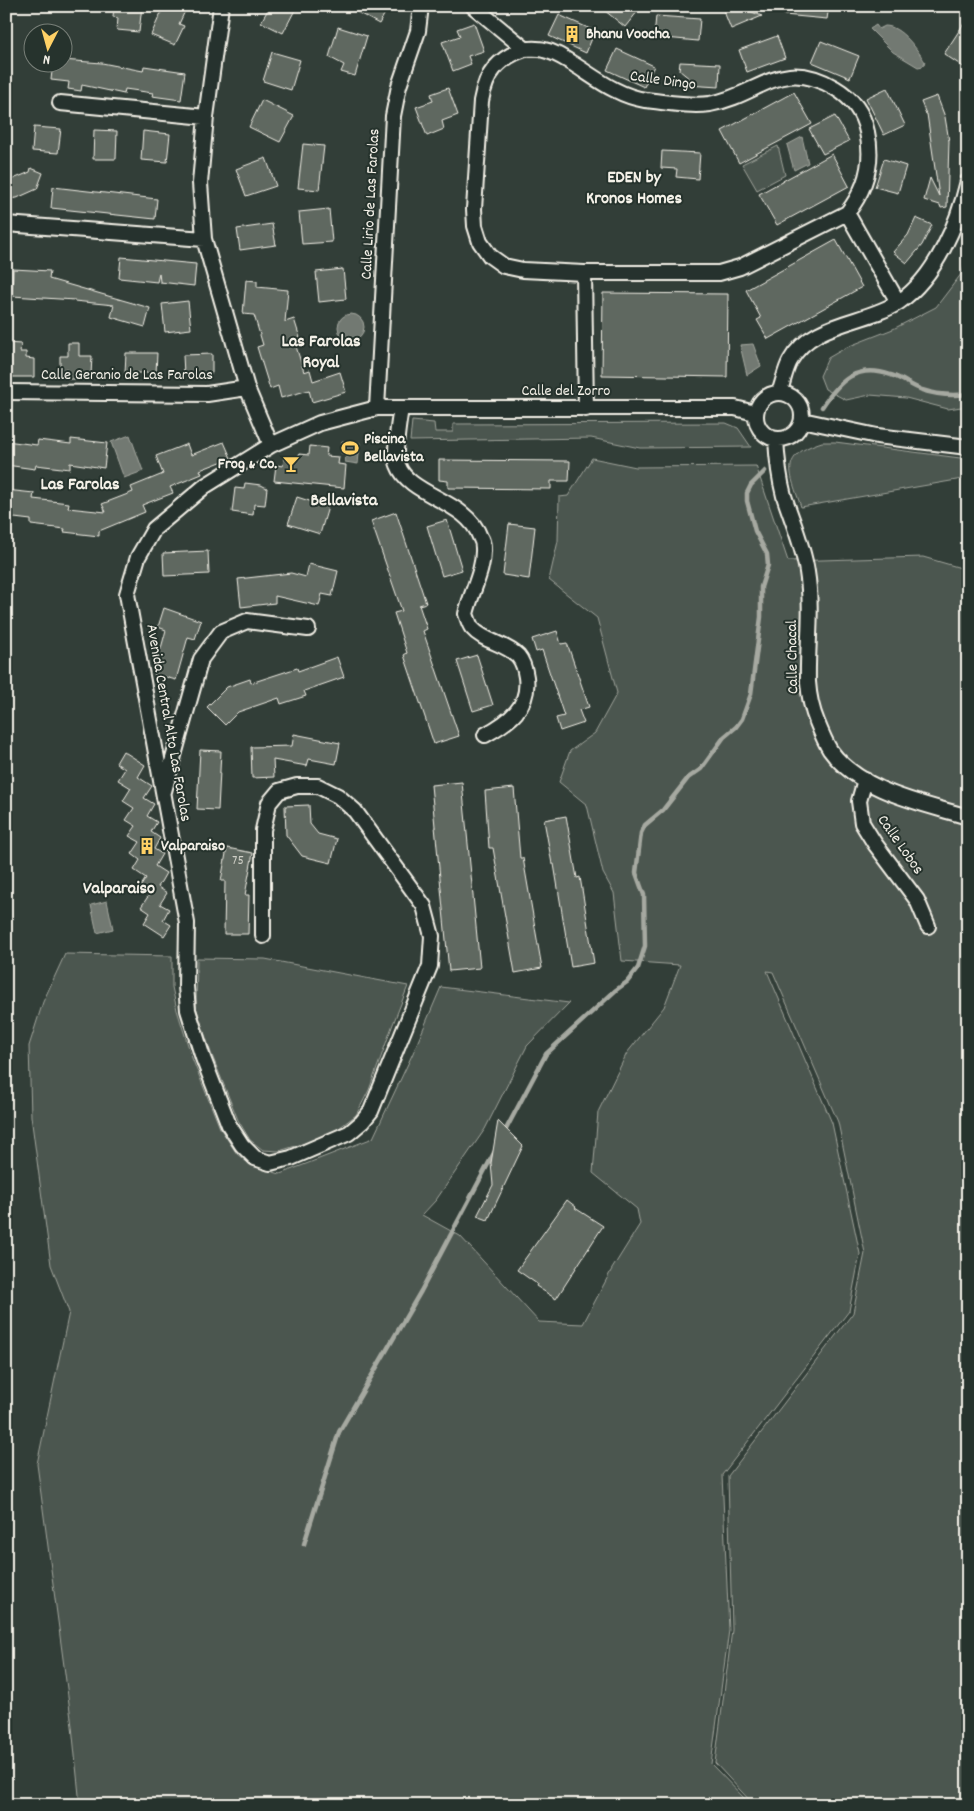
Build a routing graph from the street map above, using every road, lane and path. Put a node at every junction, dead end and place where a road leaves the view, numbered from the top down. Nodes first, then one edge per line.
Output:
1 (221, 6) edge
2 (422, 6) edge
3 (473, 6) edge
4 (525, 49) junction
5 (60, 103) dead end
6 (206, 117) junction
7 (968, 181) edge
8 (847, 214) junction
9 (6, 224) edge
10 (204, 239) junction
11 (584, 273) junction
12 (898, 302) junction
13 (247, 388) junction
14 (6, 392) edge
15 (779, 393) junction
16 (376, 408) junction
17 (400, 408) junction
18 (586, 408) junction
19 (756, 413) junction
20 (802, 420) junction
21 (776, 439) junction
22 (271, 445) junction
23 (968, 447) edge
24 (308, 629) dead end
25 (485, 734) dead end
26 (865, 780) junction
27 (163, 794) junction
28 (968, 816) edge
29 (928, 926) dead end
30 (263, 936) dead end

1 - 6 street
2 - 16 street, Calle Lirio de Las Farolas
3 - 4 street
4 - 8 street, Calle Dingo
4 - 11 street, Calle Dingo
5 - 6 street
6 - 10 street
7 - 12 street
8 - 11 street, Calle Dingo
8 - 12 street
9 - 10 street
10 - 13 street
11 - 18 street
12 - 15 street
13 - 14 street, Calle Geranio de Las Farolas
13 - 22 street
15 - 19 street
15 - 20 street
16 - 17 street, Calle del Zorro
16 - 22 street, Avenida Central Alto Las Farolas
17 - 18 street, Calle del Zorro
17 - 25 street
18 - 19 street, Calle del Zorro
19 - 21 street
20 - 21 street
20 - 23 street
21 - 26 street, Calle Chacal
22 - 27 street, Avenida Central Alto Las Farolas
24 - 27 street
26 - 28 street, Calle Chacal
26 - 29 street, Calle Lobos
27 - 30 street, Avenida Central Alto Las Farolas

